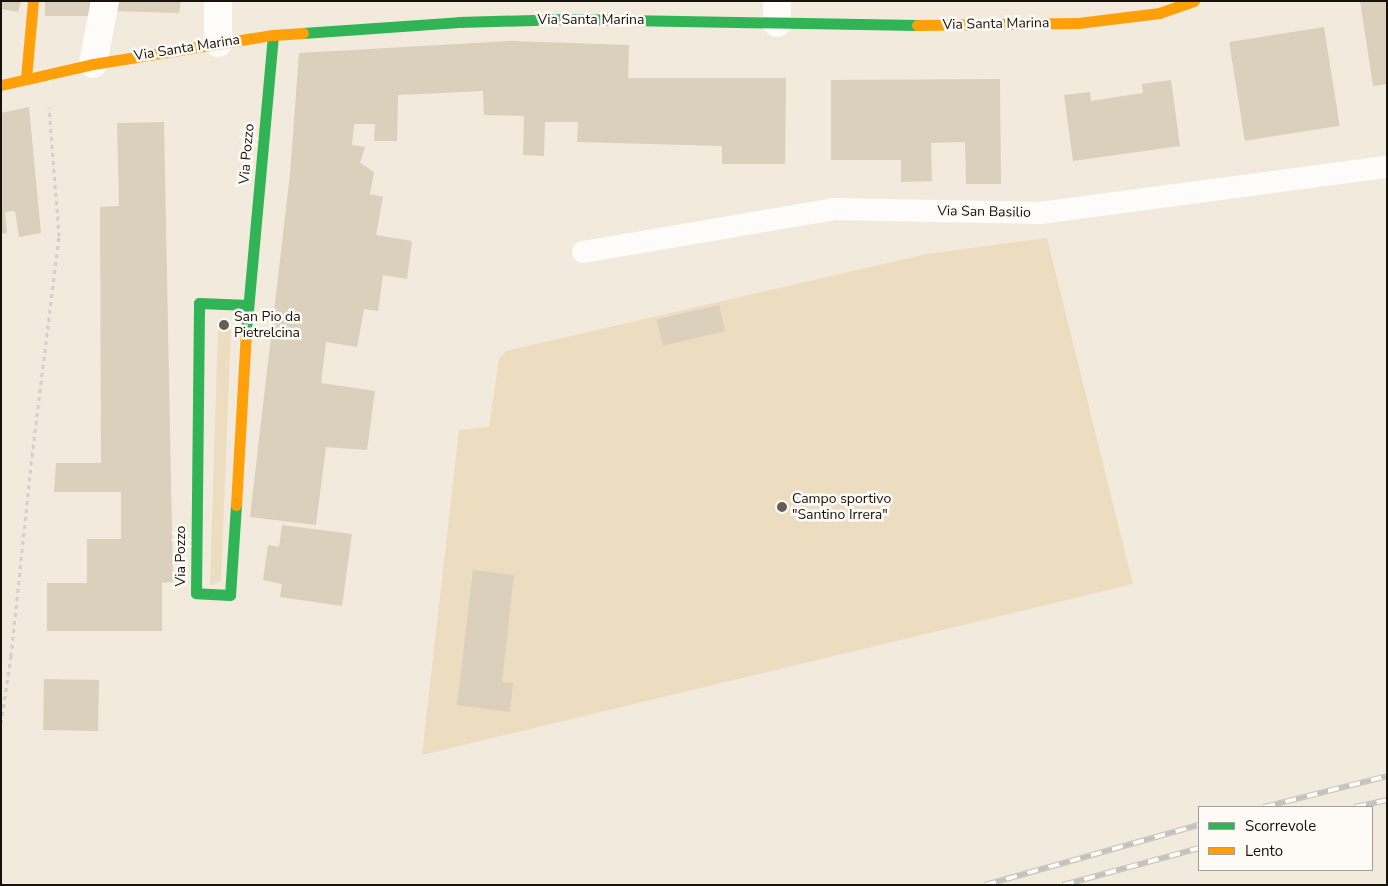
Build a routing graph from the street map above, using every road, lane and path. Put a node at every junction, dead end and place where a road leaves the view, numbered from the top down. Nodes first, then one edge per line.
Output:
1 (33, 1) edge
2 (105, 1) edge
3 (218, 1) edge
4 (1194, 1) edge
5 (1159, 7) edge
6 (777, 12) edge
7 (273, 35) junction
8 (218, 43) junction
9 (93, 64) junction
10 (45, 75) junction
11 (26, 78) junction
12 (1, 84) edge
13 (1387, 168) edge
14 (583, 252) dead end
15 (248, 305) junction
16 (1, 723) edge

1 - 11 street
2 - 9 street
3 - 8 street
4 - 5 street, Via Santa Marina
5 - 6 street, Via Santa Marina
6 - 7 street, Via Santa Marina
7 - 8 street, Via Santa Marina
7 - 15 street, Via Pozzo
8 - 9 street, Via Santa Marina
9 - 10 street, Via Santa Marina
10 - 11 street, Via Santa Marina
10 - 16 path
11 - 12 street, Via Santa Marina
13 - 14 lane, Via San Basilio
15 - 15 street, Via Pozzo

